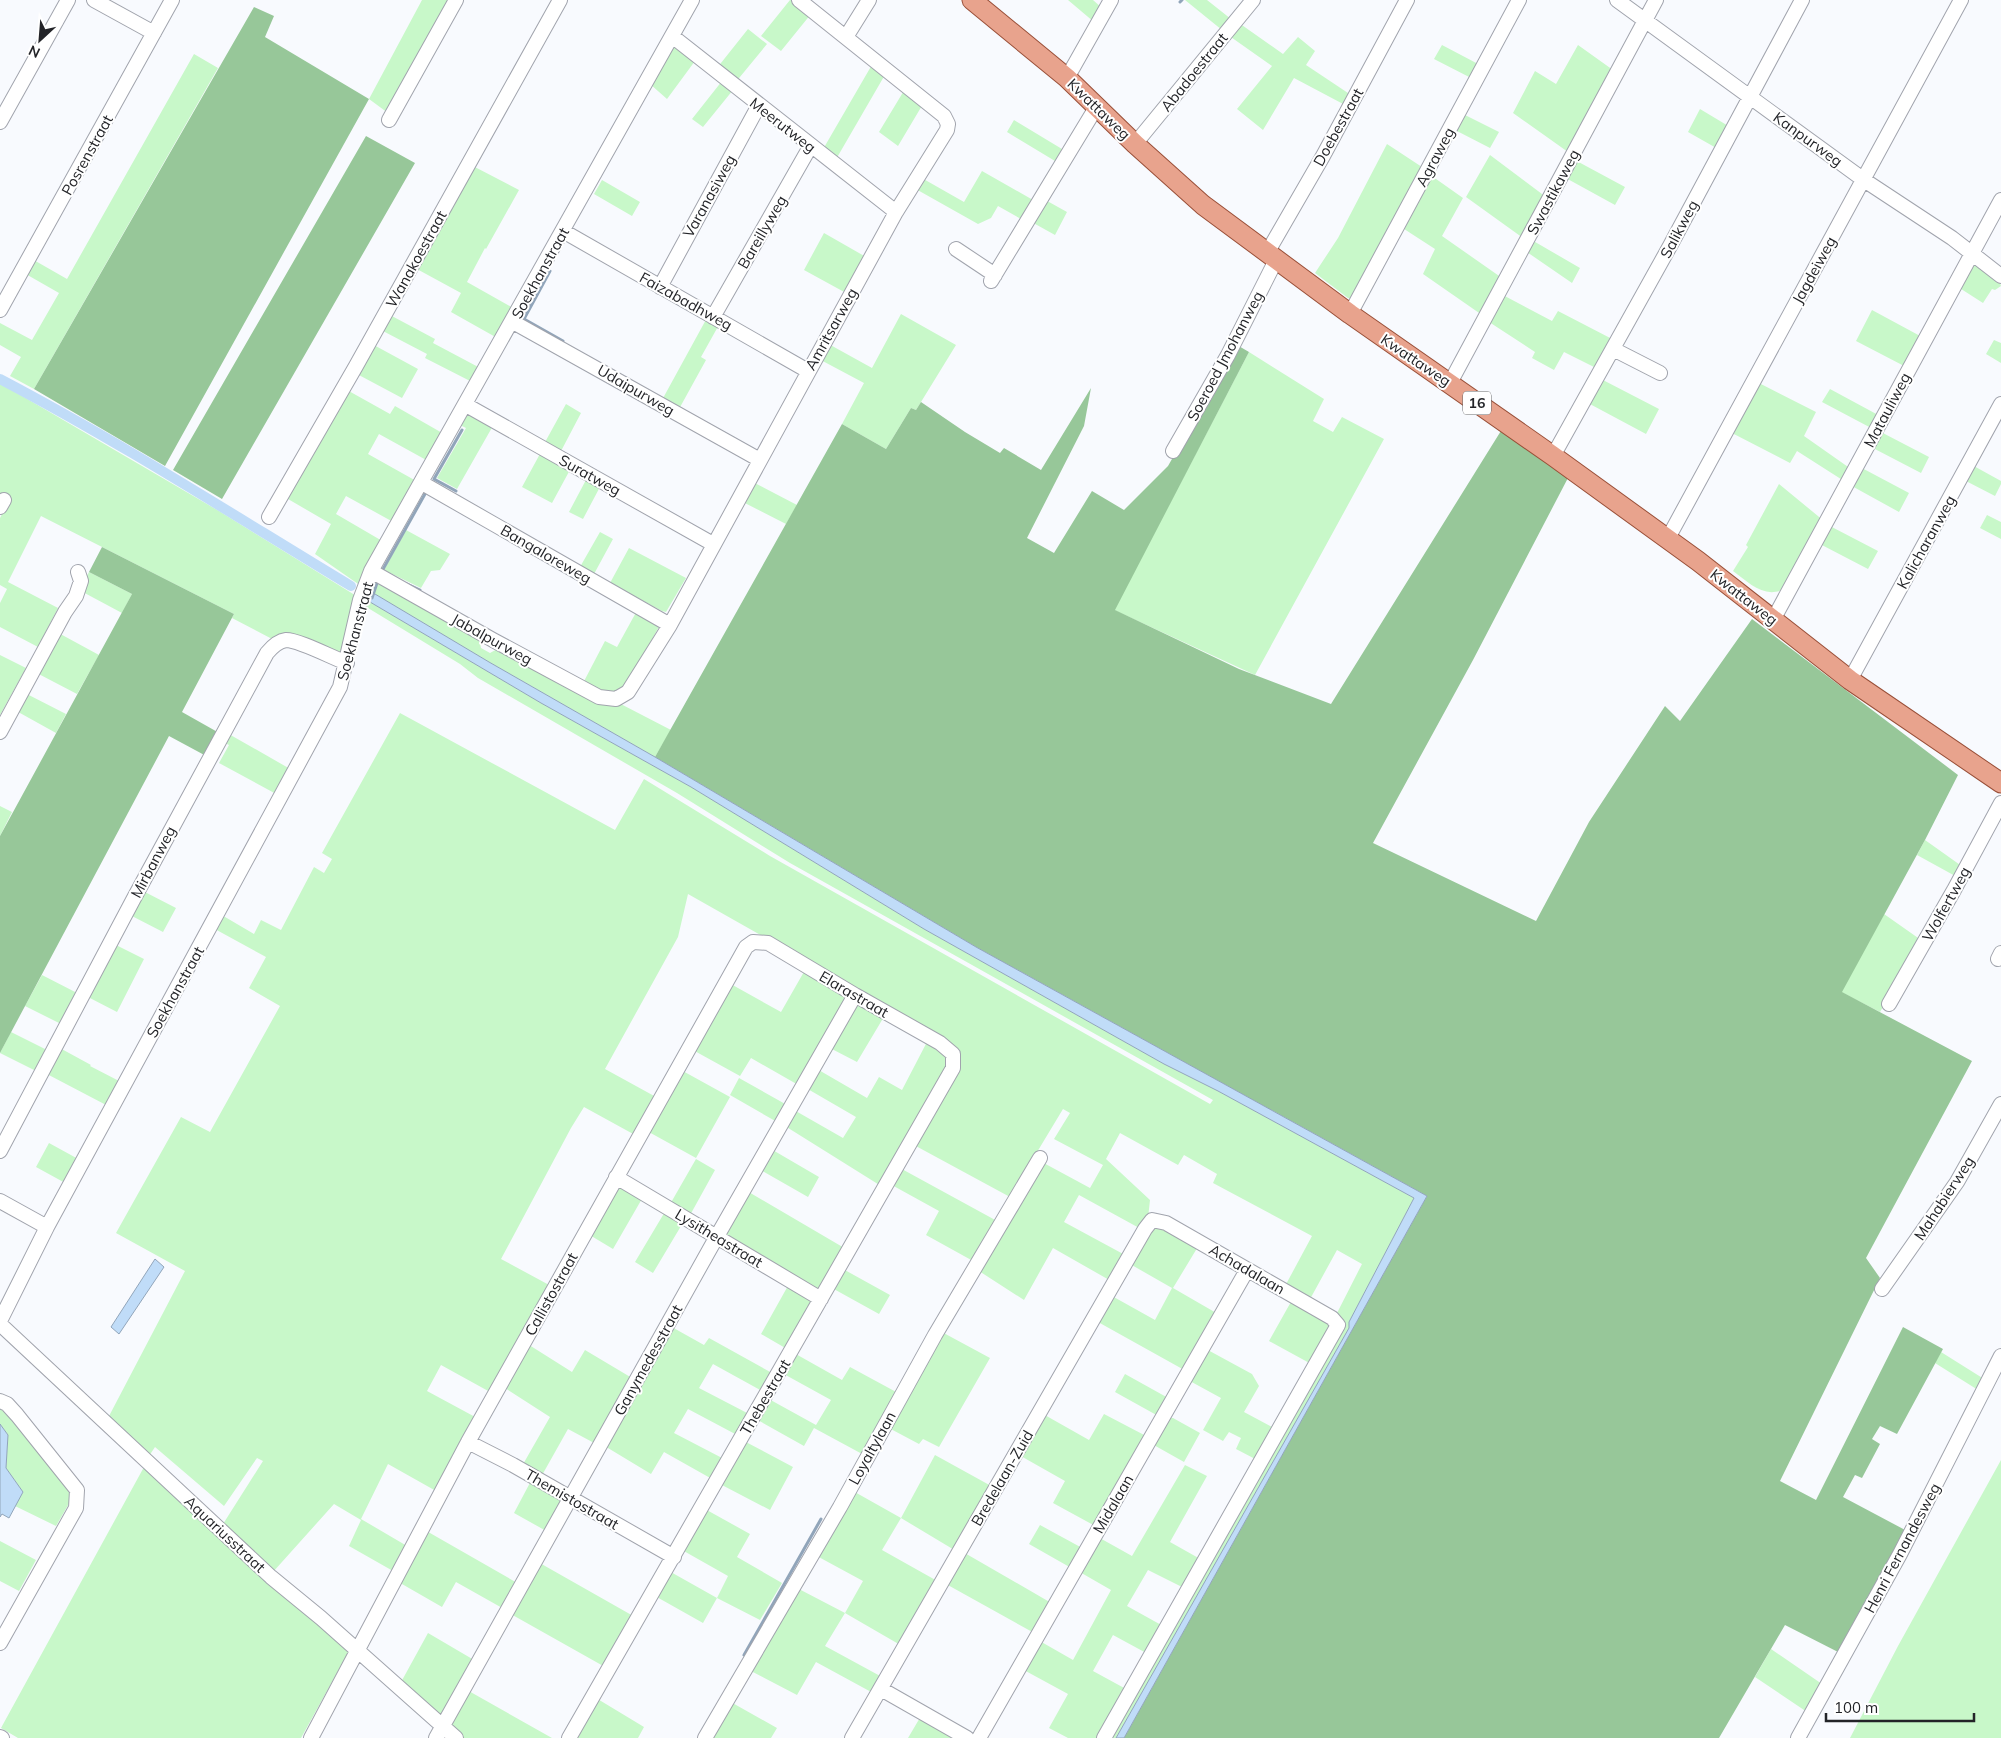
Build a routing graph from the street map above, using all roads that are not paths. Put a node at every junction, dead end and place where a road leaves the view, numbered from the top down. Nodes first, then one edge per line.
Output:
1 (68, 0) edge
2 (94, 0) edge
3 (172, 0) edge
4 (456, 0) edge
5 (560, 0) edge
6 (692, 0) edge
7 (798, 0) edge
8 (869, 0) edge
9 (972, 0) edge
10 (1111, 0) edge
11 (1253, 0) edge
12 (1407, 0) edge
13 (1519, 0) edge
14 (1617, 0) edge
15 (1656, 0) edge
16 (1802, 0) edge
17 (1961, 0) edge
18 (1644, 21) junction
19 (154, 33) junction
20 (672, 36) junction
21 (846, 37) junction
22 (1067, 78) junction
23 (1750, 97) junction
24 (759, 106) junction
25 (1097, 106) junction
26 (389, 120) dead end
27 (0, 122) edge
28 (1135, 144) junction
29 (810, 147) junction
30 (1864, 180) junction
31 (2001, 200) edge
32 (896, 212) junction
33 (563, 231) junction
34 (956, 250) dead end
35 (1972, 253) junction
36 (1272, 256) junction
37 (2001, 276) edge
38 (660, 287) junction
39 (0, 310) edge
40 (1350, 314) junction
41 (713, 317) junction
42 (513, 322) junction
43 (1613, 349) junction
44 (808, 371) junction
45 (1660, 373) dead end
46 (1450, 383) junction
47 (2001, 404) edge
48 (466, 405) junction
49 (1173, 451) dead end
50 (1553, 456) junction
51 (760, 460) junction
52 (422, 483) junction
53 (269, 517) dead end
54 (1667, 540) junction
55 (713, 544) junction
56 (78, 572) dead end
57 (369, 576) junction
58 (1773, 620) junction
59 (670, 625) junction
60 (347, 663) junction
61 (1850, 680) junction
62 (616, 699) joint
63 (0, 732) edge
64 (2001, 783) edge
65 (2001, 803) edge
66 (752, 942) joint
67 (855, 995) junction
68 (1889, 1004) dead end
69 (953, 1054) joint
70 (2001, 1104) edge
71 (0, 1151) edge
72 (1040, 1158) dead end
73 (616, 1177) junction
74 (0, 1202) edge
75 (1152, 1220) joint
76 (47, 1227) junction
77 (716, 1238) junction
78 (1247, 1270) junction
79 (1882, 1289) dead end
80 (821, 1299) junction
81 (0, 1323) edge
82 (2001, 1356) edge
83 (0, 1401) edge
84 (468, 1442) junction
85 (570, 1499) junction
86 (674, 1557) junction
87 (0, 1643) edge
88 (356, 1650) junction
89 (880, 1689) junction
90 (439, 1732) edge
91 (311, 1738) edge
92 (456, 1738) edge
93 (569, 1738) edge
94 (705, 1738) edge
95 (852, 1738) edge
96 (967, 1738) edge
97 (979, 1738) edge
98 (1104, 1738) edge
99 (1798, 1738) edge

1 - 27 street
2 - 19 street
3 - 19 street, Posrenstraat
4 - 26 street
5 - 53 street, Wanakoestraat
6 - 20 street, Soekhanstraat
7 - 21 street, Amritsarweg
8 - 21 street
9 - 22 main road, Kwattaweg / 16
10 - 22 street
11 - 28 street, Abadoestraat
12 - 36 street, Doebestraat
13 - 40 street, Agraweg
14 - 18 street, Kanpurweg
15 - 18 street, Swastikaweg
16 - 23 street, Salikweg
17 - 30 street, Jagdeiweg
18 - 23 street, Kanpurweg
18 - 46 street, Swastikaweg
19 - 39 street, Posrenstraat
20 - 24 street, Meerutweg
20 - 33 street, Soekhanstraat
21 - 32 street, Amritsarweg
22 - 25 main road, Kwattaweg / 16
23 - 30 street, Kanpurweg
23 - 43 street, Salikweg
24 - 29 street, Meerutweg
24 - 38 street, Varanasiweg
25 - 28 main road, Kwattaweg / 16
25 - 34 street
28 - 36 main road, Kwattaweg / 16
29 - 32 street, Meerutweg
29 - 41 street, Bareillyweg
30 - 35 street, Kanpurweg
30 - 54 street, Jagdeiweg
31 - 35 street, Matauliweg
32 - 44 street, Amritsarweg
33 - 38 street, Faizabadhweg
33 - 42 street, Soekhanstraat
35 - 37 street, Kanpurweg
35 - 58 street, Matauliweg
36 - 40 main road, Kwattaweg / 16
36 - 49 street, Soeroed Jmohanweg
38 - 41 street, Faizabadhweg
40 - 46 main road, Kwattaweg / 16
41 - 44 street, Faizabadhweg
42 - 48 street, Soekhanstraat
42 - 51 street, Udaipurweg
43 - 45 street
43 - 50 street, Salikweg
44 - 51 street, Amritsarweg
46 - 50 main road, Kwattaweg / 16
47 - 61 street, Kalicharanweg
48 - 52 street, Soekhanstraat
48 - 55 street, Suratweg
50 - 54 main road, Kwattaweg / 16
51 - 55 street, Amritsarweg
52 - 57 street, Soekhanstraat
52 - 59 street, Bangaloreweg
54 - 58 main road, Kwattaweg / 16
55 - 59 street, Amritsarweg
56 - 63 street
57 - 60 street, Soekhanstraat
57 - 62 street, Jabalpurweg
58 - 61 main road, Kwattaweg / 16
59 - 62 street, Amritsarweg
60 - 71 street, Mirbanweg
60 - 76 street, Soekhanstraat
61 - 64 main road, Kwattaweg / 16
65 - 68 street, Wolfertweg
66 - 67 street, Elarastraat
66 - 73 street, Callistostraat
67 - 69 street, Elarastraat
67 - 77 street, Ganymedesstraat
69 - 80 street, Thebestraat
70 - 79 street, Mahabierweg
72 - 94 street, Loyaltylaan
73 - 77 street, Lysitheastraat
73 - 84 street, Callistostraat
74 - 76 street
75 - 78 street, Achadalaan
75 - 89 street, Bredelaan-Zuid
76 - 81 street, Soekhanstraat
77 - 80 street, Lysitheastraat
77 - 85 street, Ganymedesstraat
78 - 97 street, Midalaan
78 - 98 street, Achadalaan
80 - 86 street, Thebestraat
81 - 88 street, Aquariusstraat
82 - 99 street, Henri Fernandesweg
83 - 87 street
84 - 85 street, Themistostraat
84 - 88 street, Callistostraat
85 - 86 street, Themistostraat
85 - 90 street, Ganymedesstraat
86 - 93 street, Thebestraat
88 - 90 street, Aquariusstraat
88 - 91 street, Callistostraat
89 - 95 street, Bredelaan-Zuid
89 - 96 street
90 - 92 street, Aquariusstraat

